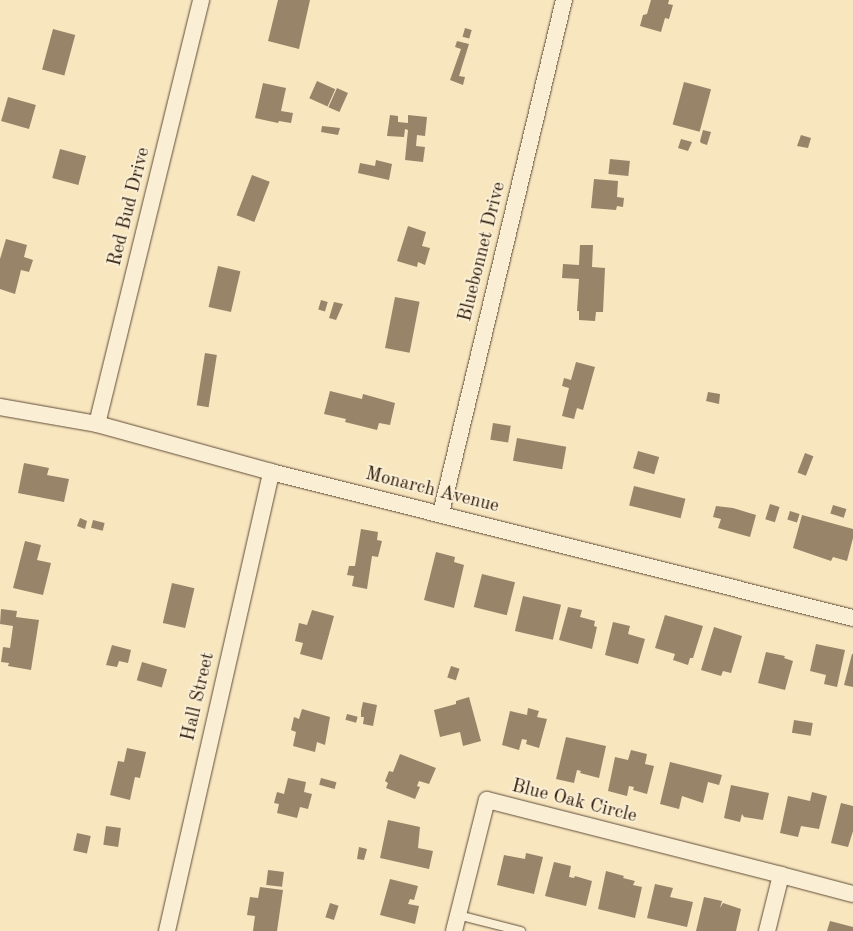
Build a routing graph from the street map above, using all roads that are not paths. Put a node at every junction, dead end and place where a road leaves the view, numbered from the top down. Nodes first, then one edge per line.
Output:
1 (201, 0) edge
2 (564, 0) edge
3 (0, 407) edge
4 (97, 424) junction
5 (271, 472) junction
6 (441, 513) junction
7 (853, 618) edge
8 (782, 875) junction
9 (853, 894) edge
10 (458, 915) junction
11 (167, 931) edge
12 (454, 931) edge
13 (521, 931) edge
14 (767, 931) edge

1 - 4 street, Red Bud Drive
2 - 6 street, Bluebonnet Drive
3 - 4 street, Monarch Avenue
4 - 5 street, Monarch Avenue
5 - 6 street, Monarch Avenue
5 - 11 street, Hall Street
6 - 7 street, Monarch Avenue
8 - 9 street, Blue Oak Circle
8 - 10 street, Blue Oak Circle
8 - 14 street
10 - 12 street, Blue Oak Circle
10 - 13 lane

